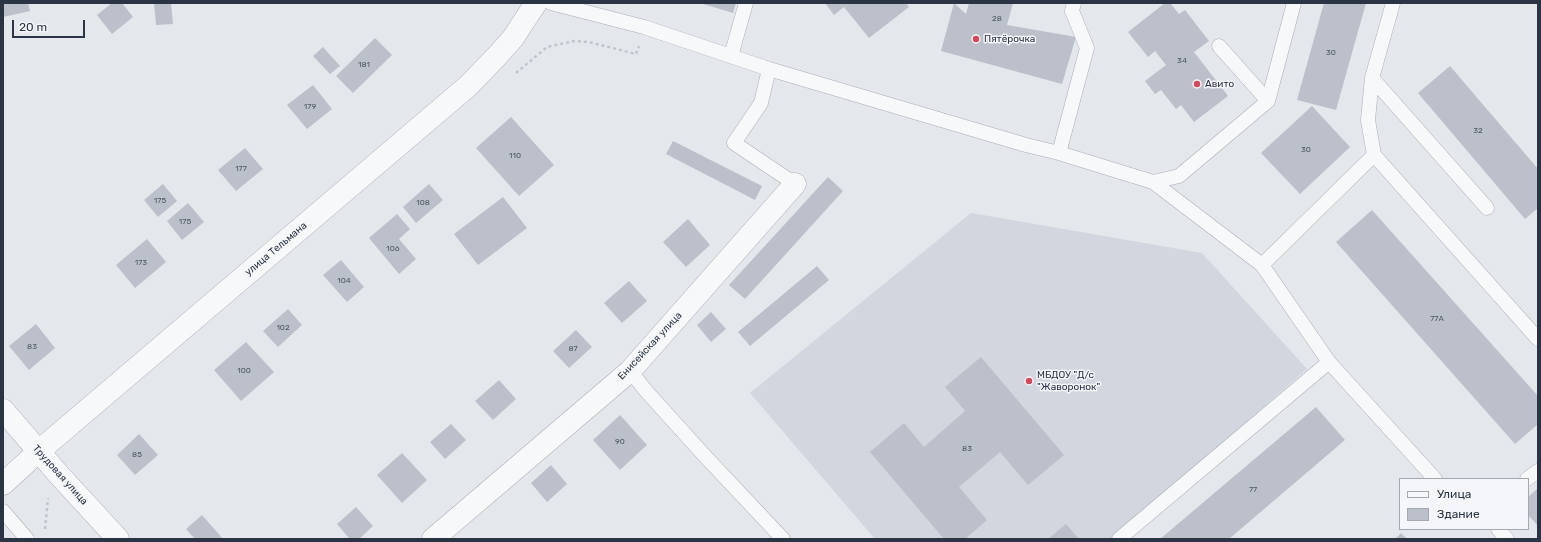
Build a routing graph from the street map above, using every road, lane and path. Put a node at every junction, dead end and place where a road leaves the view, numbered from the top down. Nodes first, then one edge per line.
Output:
1 (536, 3) edge
2 (551, 3) edge
3 (746, 3) edge
4 (1074, 3) edge
5 (1294, 3) edge
6 (1393, 3) edge
7 (574, 41) dead end
8 (639, 45) dead end
9 (1218, 46) dead end
10 (731, 56) junction
11 (769, 69) junction
12 (1372, 78) junction
13 (1268, 101) junction
14 (1059, 153) junction
15 (1374, 155) junction
16 (1152, 182) junction
17 (795, 184) joint
18 (1487, 208) dead end
19 (1262, 265) junction
20 (1538, 339) edge
21 (1329, 362) junction
22 (630, 371) junction
23 (3, 410) edge
24 (39, 451) junction
25 (1538, 471) edge
26 (1434, 478) edge
27 (1528, 478) edge
28 (3, 484) edge
29 (3, 511) edge
30 (1499, 530) edge
31 (27, 539) edge
32 (118, 539) edge
33 (433, 539) edge
34 (783, 539) edge
35 (1119, 539) edge
36 (1507, 539) edge

1 - 24 street, улица Тельмана
2 - 10 lane
3 - 10 lane
4 - 14 lane
5 - 13 lane
6 - 12 lane
7 - 8 path
9 - 13 lane
10 - 11 lane
11 - 14 lane
11 - 17 lane
12 - 15 lane
12 - 18 lane
13 - 16 lane
14 - 16 lane
15 - 19 lane
15 - 20 lane
16 - 19 lane
17 - 22 street, Енисейская улица
19 - 21 lane
21 - 26 lane
21 - 35 lane
22 - 33 street, Енисейская улица
22 - 34 lane
23 - 24 street, Трудовая улица
24 - 28 street, улица Тельмана
24 - 32 street, Трудовая улица
25 - 27 lane
29 - 31 lane
30 - 36 lane

